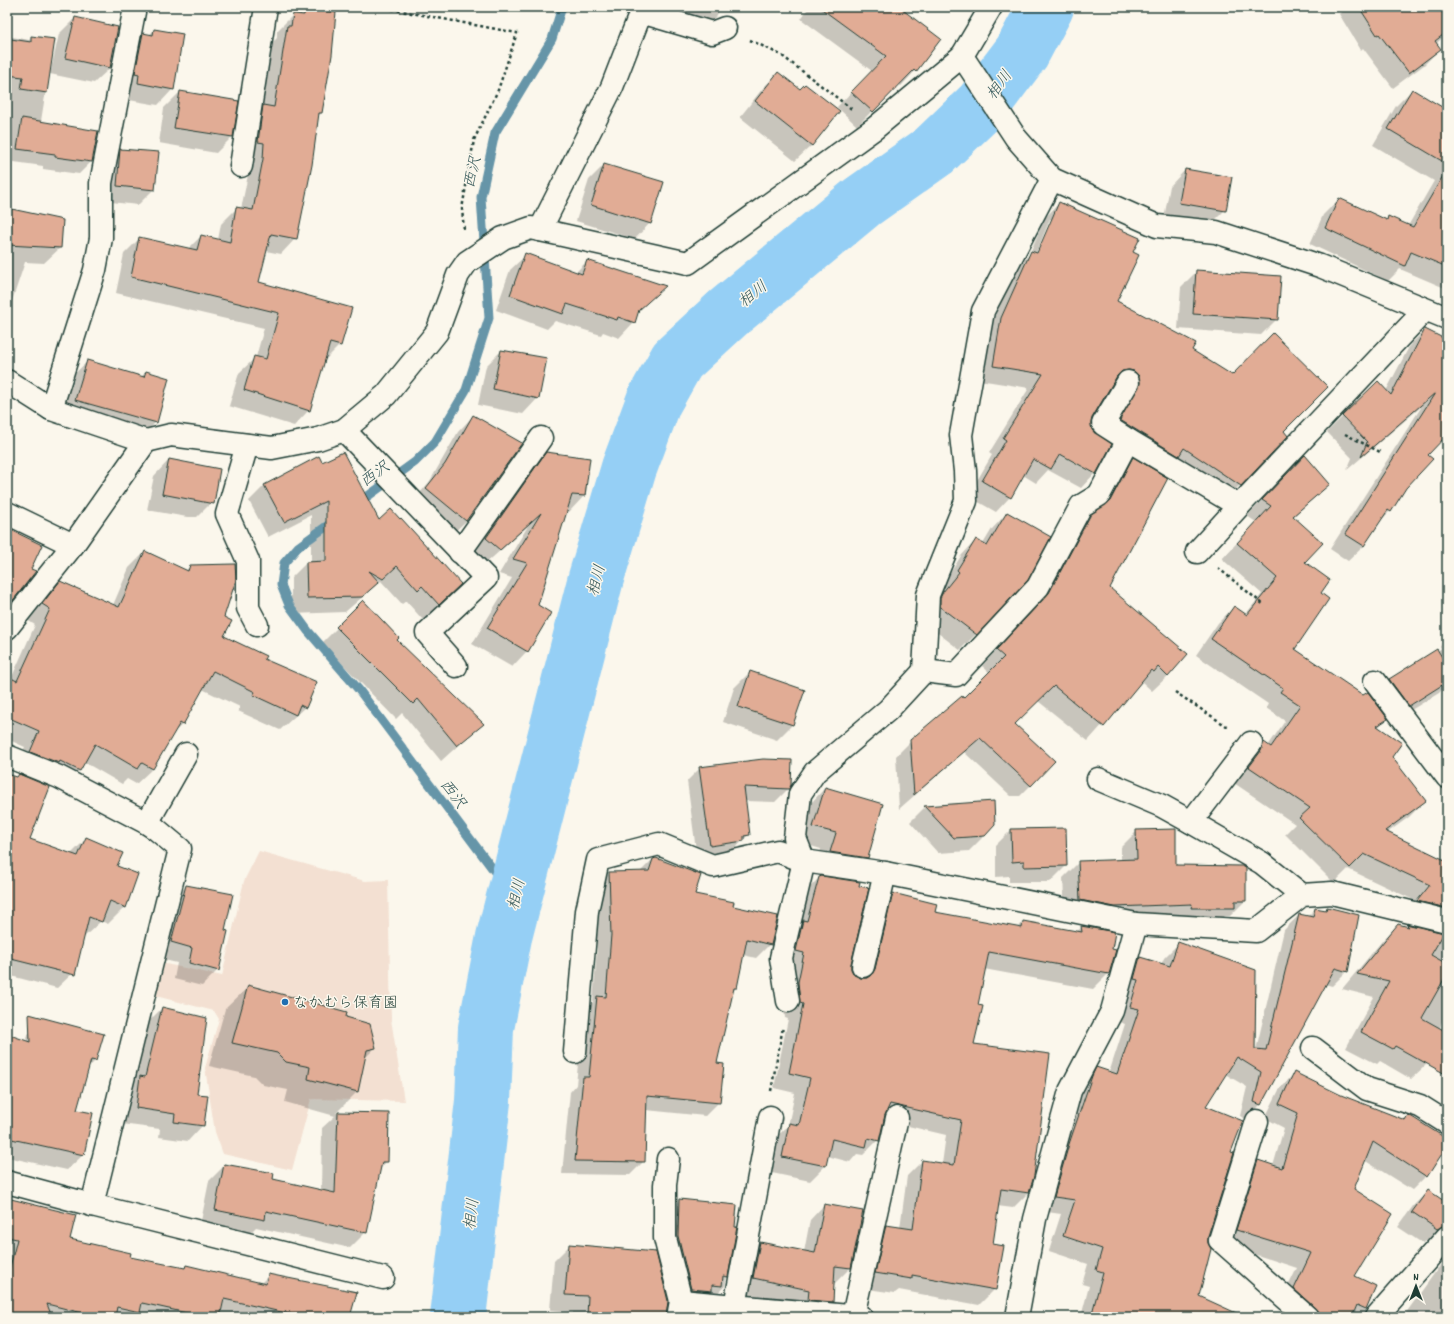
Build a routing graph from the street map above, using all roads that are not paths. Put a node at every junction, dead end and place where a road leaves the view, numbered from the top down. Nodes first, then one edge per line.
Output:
1 (135, 7) edge
2 (266, 7) edge
3 (991, 7) edge
4 (725, 28) road end
5 (967, 62) junction
6 (241, 166) dead end
7 (1052, 179) junction
8 (540, 230) junction
9 (1425, 310) junction
10 (1447, 318) edge
11 (7, 381) edge
12 (1128, 382) dead end
13 (51, 409) junction
14 (344, 430) junction
15 (541, 438) dead end
16 (1128, 440) junction
17 (146, 441) junction
18 (247, 445) junction
19 (1239, 506) junction
20 (7, 513) edge
21 (73, 545) junction
22 (460, 552) junction
23 (1197, 552) road end
24 (257, 625) dead end
25 (7, 628) edge
26 (456, 666) dead end
27 (924, 671) junction
28 (1375, 681) dead end
29 (1252, 743) road end
30 (186, 754) dead end
31 (7, 756) edge
32 (1447, 776) edge
33 (1098, 779) dead end
34 (1191, 822) junction
35 (147, 823) junction
36 (804, 861) junction
37 (885, 873) junction
38 (1302, 895) junction
39 (1447, 921) edge
40 (1136, 924) junction
41 (863, 966) dead end
42 (788, 1001) road end
43 (1313, 1048) dead end
44 (575, 1052) dead end
45 (770, 1118) road end
46 (897, 1118) dead end
47 (1256, 1121) dead end
48 (1447, 1123) edge
49 (668, 1159) dead end
50 (7, 1182) edge
51 (92, 1205) junction
52 (1447, 1236) edge
53 (384, 1278) dead end
54 (735, 1306) junction
55 (680, 1309) edge
56 (798, 1314) edge
57 (857, 1317) edge
58 (1018, 1317) edge
59 (1307, 1317) edge
60 (1376, 1317) edge

1 - 13 street
2 - 6 street
3 - 5 street
4 - 8 street
5 - 7 street
5 - 8 street
7 - 9 street
7 - 27 street
8 - 14 street
9 - 10 street
9 - 19 street
11 - 13 street
12 - 16 street
13 - 17 street
14 - 18 street
14 - 22 street
15 - 22 street
16 - 19 street
16 - 27 street
17 - 18 street
17 - 21 street
18 - 24 street
19 - 23 street
20 - 21 street
21 - 25 street
22 - 26 street
27 - 36 street
28 - 32 street
29 - 34 street
30 - 35 street
31 - 35 street
33 - 34 street
34 - 38 street
35 - 51 street
36 - 37 street
36 - 42 street
36 - 44 street
37 - 40 street
37 - 41 street
38 - 39 street
38 - 40 street
40 - 58 street
43 - 48 street
45 - 54 street
46 - 57 street
47 - 59 street
49 - 55 street
50 - 51 street
51 - 53 street
52 - 60 street
54 - 55 street
54 - 56 street
56 - 57 street

